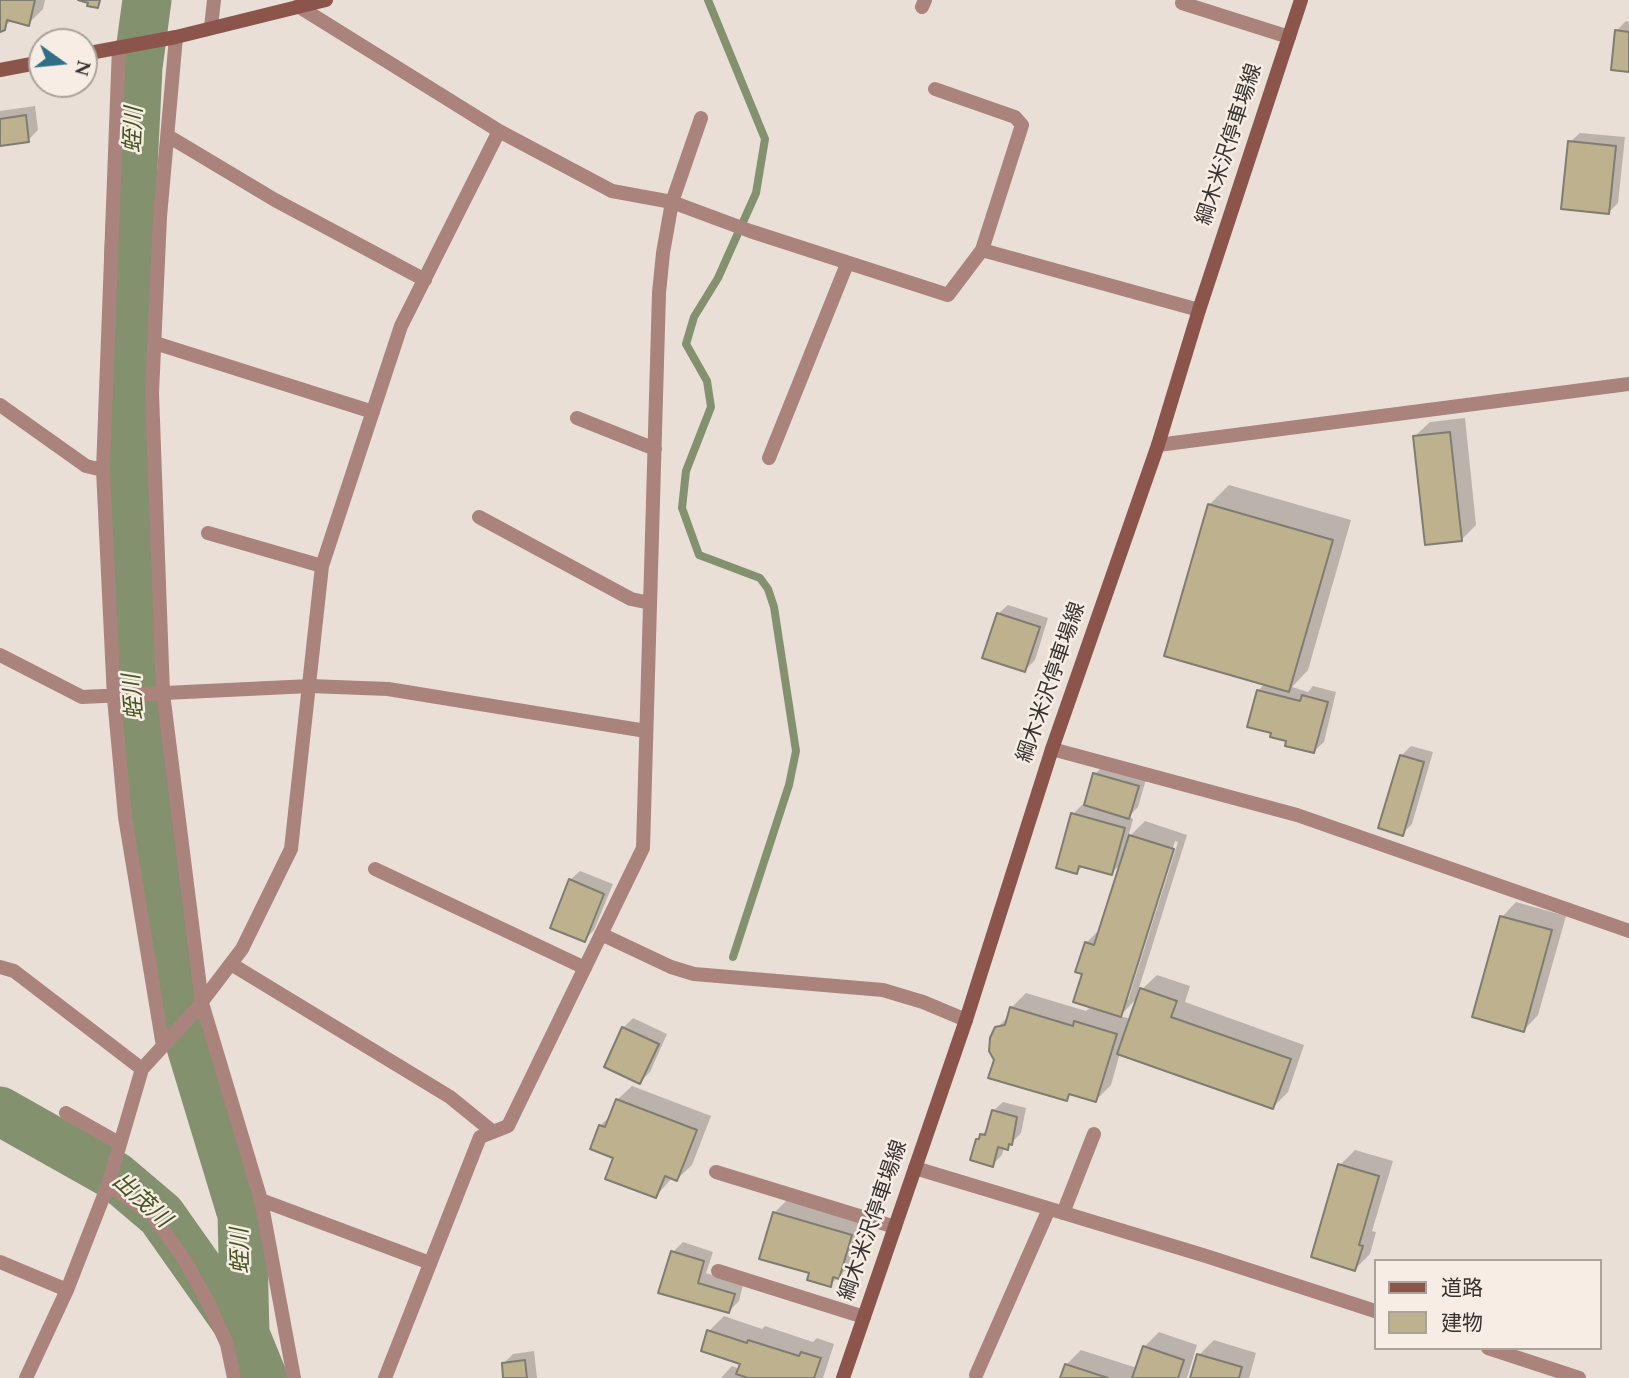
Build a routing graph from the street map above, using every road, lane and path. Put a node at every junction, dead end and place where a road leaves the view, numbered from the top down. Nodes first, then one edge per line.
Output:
1 (214, 0) edge
2 (326, 0) edge
3 (1301, 0) edge
4 (1182, 3) dead end
5 (298, 5) junction
6 (211, 27) junction
7 (172, 37) junction
8 (1289, 37) junction
9 (125, 46) junction
10 (98, 51) edge
11 (28, 65) edge
12 (0, 70) edge
13 (935, 89) dead end
14 (701, 118) dead end
15 (499, 131) junction
16 (167, 136) junction
17 (672, 202) junction
18 (982, 250) junction
19 (847, 264) junction
20 (425, 280) junction
21 (1199, 310) junction
22 (155, 343) junction
23 (1629, 384) edge
24 (0, 405) edge
25 (373, 412) junction
26 (578, 418) dead end
27 (1158, 445) junction
28 (655, 449) junction
29 (769, 458) dead end
30 (103, 470) junction
31 (479, 517) dead end
32 (208, 533) dead end
33 (322, 566) junction
34 (650, 603) junction
35 (0, 655) edge
36 (310, 686) junction
37 (156, 693) junction
38 (118, 697) junction
39 (646, 731) junction
40 (1052, 749) junction
41 (374, 869) dead end
42 (1629, 931) edge
43 (601, 934) junction
44 (231, 964) junction
45 (0, 967) edge
46 (585, 968) junction
47 (198, 1007) junction
48 (965, 1020) junction
49 (168, 1040) junction
50 (142, 1069) junction
51 (66, 1113) dead end
52 (493, 1132) junction
53 (1094, 1134) dead end
54 (119, 1148) junction
55 (915, 1168) junction
56 (716, 1172) dead end
57 (109, 1180) junction
58 (261, 1200) junction
59 (1056, 1211) junction
60 (895, 1227) junction
61 (0, 1262) edge
62 (430, 1264) junction
63 (718, 1271) dead end
64 (67, 1290) junction
65 (1374, 1311) edge
66 (864, 1317) junction
67 (1494, 1350) edge
68 (976, 1375) dead end
69 (30, 1377) edge
70 (234, 1378) edge
71 (294, 1378) edge
72 (385, 1378) edge
73 (843, 1378) edge
74 (1579, 1378) edge

1 - 6 street
2 - 5 main road
3 - 8 main road, 綱木米沢停車場線
4 - 8 street
5 - 6 main road
5 - 15 street
6 - 7 main road
7 - 9 main road
7 - 16 street
8 - 21 main road, 綱木米沢停車場線
9 - 10 main road
9 - 30 street
11 - 12 main road
13 - 18 street
14 - 17 street
15 - 17 street
15 - 20 street
16 - 20 street
16 - 22 street
17 - 19 street
17 - 28 street
18 - 19 street
18 - 21 street
19 - 29 street
20 - 25 street
21 - 27 main road, 綱木米沢停車場線
22 - 25 street
22 - 37 street
23 - 27 street
24 - 30 street
25 - 33 street
26 - 28 street
27 - 40 main road, 綱木米沢停車場線
28 - 34 street
30 - 38 street
31 - 34 street
32 - 33 street
33 - 36 street
34 - 39 street
35 - 38 street
36 - 37 street
36 - 39 street
36 - 44 street
37 - 38 street
37 - 47 street
38 - 49 street
39 - 43 street
40 - 42 street
40 - 48 main road, 綱木米沢停車場線
41 - 46 street
43 - 46 street
43 - 48 street
44 - 47 street
44 - 52 street
45 - 50 street
46 - 52 street
47 - 49 street
47 - 58 street
48 - 55 main road, 綱木米沢停車場線
49 - 50 street
50 - 54 street
51 - 54 street
52 - 62 street
53 - 59 street
54 - 57 street
55 - 59 street
55 - 60 main road, 綱木米沢停車場線
56 - 60 street
57 - 64 street
57 - 70 street
58 - 62 street
58 - 71 street
59 - 65 street
59 - 68 street
60 - 66 main road, 綱木米沢停車場線
61 - 64 street
62 - 72 street
63 - 66 street
64 - 69 street
66 - 73 main road, 綱木米沢停車場線
67 - 74 street

